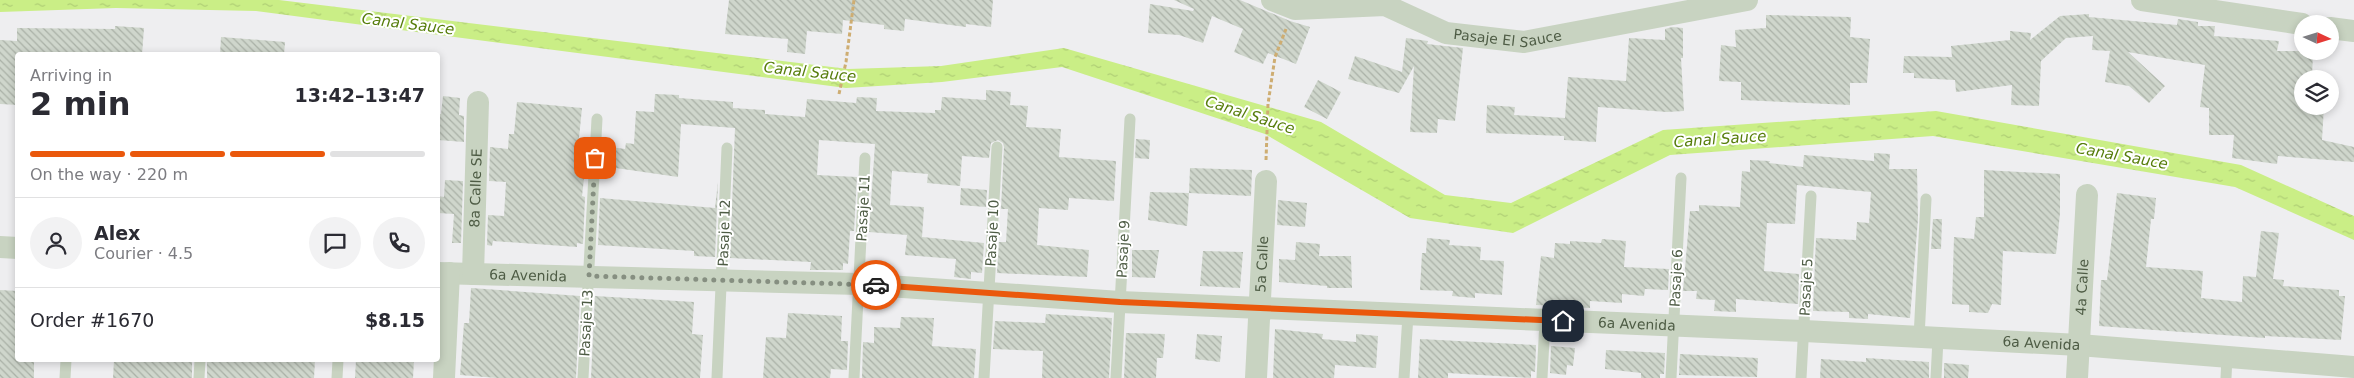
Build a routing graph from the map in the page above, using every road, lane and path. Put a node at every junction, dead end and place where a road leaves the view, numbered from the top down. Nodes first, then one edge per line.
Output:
1 (854, 0) edge
2 (1272, 0) edge
3 (1747, 0) edge
4 (2142, 0) edge
5 (1384, 2) edge
6 (1295, 9) junction
7 (2294, 23) edge
8 (2339, 30) edge
9 (2354, 32) edge
10 (839, 94) dead end
11 (478, 102) dead end
12 (597, 119) dead end
13 (1130, 119) dead end
14 (1266, 139) dead end
15 (997, 147) dead end
16 (727, 148) dead end
17 (865, 158) dead end
18 (1681, 178) dead end
19 (1266, 180) dead end
20 (2087, 195) dead end
21 (1810, 196) dead end
22 (1926, 199) dead end
23 (0, 247) edge
24 (15, 248) edge
25 (443, 273) edge
26 (473, 274) junction
27 (589, 276) junction
28 (722, 281) junction
29 (859, 284) junction
30 (989, 292) junction
31 (1120, 302) junction
32 (1260, 307) junction
33 (1408, 315) junction
34 (1544, 321) junction
35 (1674, 326) junction
36 (1804, 331) junction
37 (1928, 338) junction
38 (2079, 345) junction
39 (66, 362) edge
40 (200, 362) edge
41 (338, 362) edge
42 (2354, 367) edge
43 (2226, 368) edge
44 (65, 378) edge
45 (199, 378) edge
46 (337, 378) edge
47 (444, 378) edge
48 (583, 378) edge
49 (717, 378) edge
50 (854, 378) edge
51 (984, 378) edge
52 (1116, 378) edge
53 (1256, 378) edge
54 (1404, 378) edge
55 (1542, 378) edge
56 (1671, 378) edge
57 (1801, 378) edge
58 (1936, 378) edge
59 (2077, 378) edge

1 - 10 path
2 - 6 street, Pasaje El Sauce
3 - 5 street, Pasaje El Sauce
4 - 7 street
5 - 6 street, Pasaje El Sauce
6 - 14 path
8 - 9 street
11 - 26 street, 8a Calle SE
12 - 27 lane, Pasaje 13
13 - 31 lane, Pasaje 9
15 - 30 lane, Pasaje 10
16 - 28 lane, Pasaje 12
17 - 29 lane, Pasaje 11
18 - 35 lane, Pasaje 6
19 - 32 street, 5a Calle
20 - 38 street, 4a Calle
21 - 36 lane, Pasaje 5
22 - 37 lane
23 - 24 street
25 - 26 street, 6a Avenida
25 - 47 street
26 - 27 street, 6a Avenida
27 - 28 street, 6a Avenida
27 - 48 lane, Pasaje 13
28 - 29 street, 6a Avenida
28 - 49 lane, Pasaje 12
29 - 30 street, 6a Avenida
29 - 50 lane, Pasaje 11
30 - 31 street, 6a Avenida
30 - 51 lane, Pasaje 10
31 - 32 street, 6a Avenida
31 - 52 lane, Pasaje 9
32 - 33 street, 6a Avenida
32 - 53 street, 5a Calle
33 - 34 street, 6a Avenida
33 - 54 lane
34 - 35 street, 6a Avenida
34 - 55 lane
35 - 36 street, 6a Avenida
35 - 56 lane, Pasaje 6
36 - 37 street, 6a Avenida
36 - 57 lane, Pasaje 5
37 - 38 street, 6a Avenida
37 - 58 lane
38 - 43 street, 6a Avenida
38 - 59 street, 4a Calle
39 - 44 lane
40 - 45 lane
41 - 46 lane
42 - 43 street, 6a Avenida

